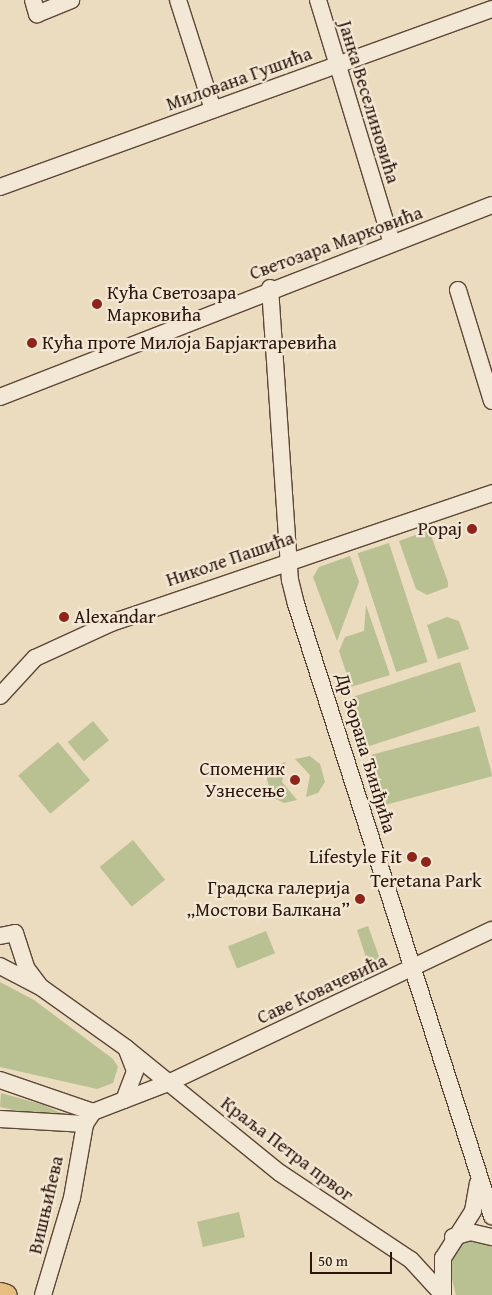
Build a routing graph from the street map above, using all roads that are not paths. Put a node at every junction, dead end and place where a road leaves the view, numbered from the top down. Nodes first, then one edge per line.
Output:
1 (33, 0) edge
2 (71, 0) edge
3 (178, 0) edge
4 (318, 0) edge
5 (490, 6) edge
6 (337, 64) junction
7 (213, 110) junction
8 (0, 187) edge
9 (492, 205) edge
10 (392, 244) junction
11 (270, 288) junction
12 (458, 290) dead end
13 (0, 397) edge
14 (492, 401) edge
15 (492, 493) edge
16 (288, 560) junction
17 (0, 696) edge
18 (492, 930) edge
19 (0, 936) edge
20 (0, 966) edge
21 (411, 969) junction
22 (42, 988) junction
23 (126, 1048) junction
24 (0, 1080) edge
25 (168, 1082) junction
26 (124, 1100) junction
27 (89, 1118) junction
28 (0, 1119) edge
29 (478, 1179) junction
30 (492, 1216) edge
31 (453, 1237) junction
32 (492, 1237) edge
33 (0, 1293) edge
34 (6, 1295) edge
35 (43, 1295) edge
36 (443, 1295) edge

1 - 2 street
3 - 7 street
4 - 6 street, Јанка Веселиновића
5 - 6 street, Милована Гушића
6 - 7 street, Милована Гушића
6 - 10 street, Јанка Веселиновића
7 - 8 street, Милована Гушића
9 - 10 street, Светозара Марковића
10 - 11 street, Светозара Марковића
11 - 13 street, Светозара Марковића
11 - 16 street, Др Зорана Ђинђића
12 - 14 street
15 - 16 street, Николе Пашића
16 - 17 street, Николе Пашића
16 - 21 street, Др Зорана Ђинђића
18 - 21 street, Саве Ковачевића
19 - 22 street
20 - 22 street
21 - 25 street, Саве Ковачевића
21 - 29 street, Др Зорана Ђинђића
22 - 23 street, Краља Петра првог
23 - 25 street, Краља Петра првог
23 - 26 street
24 - 27 street
25 - 26 street, Саве Ковачевића
25 - 36 street, Краља Петра првог
26 - 27 street, Саве Ковачевића
27 - 28 street
27 - 35 street, Вишњићева
29 - 30 street, Др Зорана Ђинђића
29 - 31 street
31 - 32 street
31 - 36 street
33 - 34 main road

